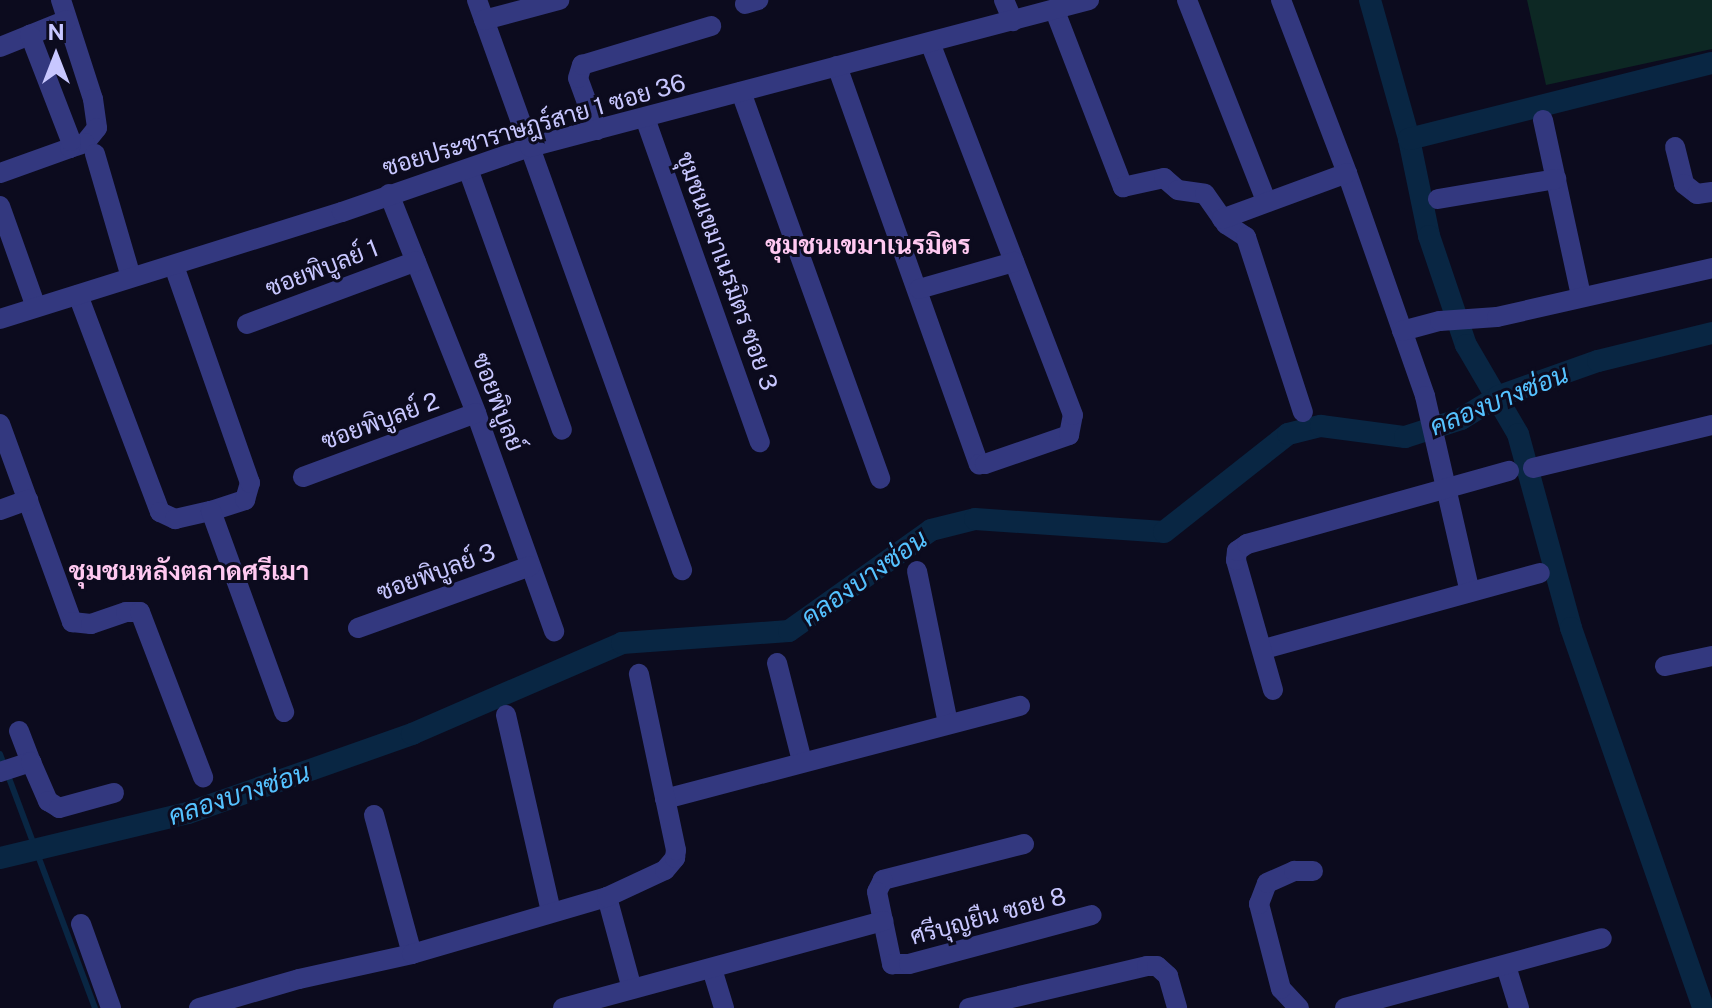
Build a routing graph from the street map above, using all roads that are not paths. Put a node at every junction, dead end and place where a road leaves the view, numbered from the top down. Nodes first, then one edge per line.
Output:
1 (61, 0) edge
2 (477, 0) edge
3 (559, 0) edge
4 (1004, 0) edge
5 (1089, 0) edge
6 (1187, 0) edge
7 (1281, 0) edge
8 (1055, 11) junction
9 (67, 20) junction
10 (484, 20) junction
11 (1013, 21) junction
12 (711, 26) dead end
13 (30, 35) junction
14 (930, 42) junction
15 (0, 47) edge
16 (837, 66) junction
17 (741, 92) junction
18 (645, 118) junction
19 (1543, 120) dead end
20 (597, 130) junction
21 (530, 147) junction
22 (1675, 147) dead end
23 (70, 148) junction
24 (95, 154) dead end
25 (468, 169) junction
26 (0, 173) edge
27 (1347, 173) junction
28 (1556, 179) junction
29 (1712, 192) edge
30 (389, 194) junction
31 (1438, 199) dead end
32 (1266, 201) junction
33 (0, 206) edge
34 (1222, 219) junction
35 (416, 261) junction
36 (1014, 262) junction
37 (174, 266) junction
38 (1712, 268) edge
39 (131, 277) junction
40 (919, 289) junction
41 (78, 295) junction
42 (1581, 296) junction
43 (36, 307) junction
44 (0, 319) edge
45 (247, 324) dead end
46 (1402, 331) junction
47 (1303, 412) dead end
48 (476, 413) junction
49 (1712, 425) edge
50 (562, 430) dead end
51 (2, 432) edge
52 (760, 442) dead end
53 (1533, 468) dead end
54 (1509, 471) dead end
55 (303, 477) dead end
56 (880, 479) dead end
57 (1446, 487) junction
58 (28, 500) junction
59 (0, 510) edge
60 (211, 511) junction
61 (530, 566) junction
62 (682, 570) dead end
63 (917, 571) dead end
64 (1540, 573) dead end
65 (1470, 592) junction
66 (358, 628) dead end
67 (554, 631) dead end
68 (1264, 649) junction
69 (1712, 656) edge
70 (777, 663) dead end
71 (1665, 666) dead end
72 (639, 674) dead end
73 (1273, 690) dead end
74 (1020, 706) dead end
75 (284, 712) dead end
76 (506, 715) dead end
77 (948, 724) junction
78 (19, 731) dead end
79 (802, 761) junction
80 (13, 768) edge
81 (203, 777) dead end
82 (114, 793) dead end
83 (665, 799) junction
84 (374, 815) dead end
85 (1024, 844) dead end
86 (1313, 871) dead end
87 (607, 897) junction
88 (551, 911) junction
89 (1092, 915) dead end
90 (883, 921) junction
91 (81, 924) dead end
92 (1602, 938) dead end
93 (412, 954) junction
94 (1506, 966) junction
95 (712, 969) junction
96 (632, 989) junction
97 (576, 1006) edge
98 (111, 1008) edge
99 (199, 1008) edge
100 (724, 1008) edge
101 (969, 1008) edge
102 (1177, 1008) edge
103 (1299, 1008) edge
104 (1345, 1008) edge
105 (1519, 1008) edge

1 - 9 street
2 - 10 street
3 - 10 street
4 - 11 street
5 - 8 street, ซอยประชาราษฎร์สาย 1 ซอย 36
6 - 32 street
7 - 27 street
8 - 11 street, ซอยประชาราษฎร์สาย 1 ซอย 36
8 - 34 street
9 - 13 street
9 - 23 street
10 - 21 street
11 - 14 street, ซอยประชาราษฎร์สาย 1 ซอย 36
12 - 20 street
13 - 15 street
13 - 23 street
14 - 16 street, ซอยประชาราษฎร์สาย 1 ซอย 36
14 - 36 street
16 - 17 street, ซอยประชาราษฎร์สาย 1 ซอย 36
16 - 40 street
17 - 18 street, ซอยประชาราษฎร์สาย 1 ซอย 36
17 - 56 street
18 - 20 street, ซอยประชาราษฎร์สาย 1 ซอย 36
18 - 52 street, ชุมชนเขมาเนรมิตร ซอย 3
19 - 28 street
20 - 21 street, ซอยประชาราษฎร์สาย 1 ซอย 36
21 - 25 street, ซอยประชาราษฎร์สาย 1 ซอย 36
21 - 62 street
22 - 29 street
23 - 26 street
24 - 39 street
25 - 30 street, ซอยประชาราษฎร์สาย 1 ซอย 36
25 - 50 street
27 - 32 street
27 - 46 street
28 - 31 street
28 - 42 street
30 - 35 street, ซอยพิบูลย์
30 - 37 street, ซอยประชาราษฎร์สาย 1 ซอย 36
32 - 34 street
33 - 43 street
34 - 47 street
35 - 45 street, ซอยพิบูลย์ 1
35 - 48 street, ซอยพิบูลย์
36 - 40 street
36 - 40 street
37 - 39 street, ซอยประชาราษฎร์สาย 1 ซอย 36
37 - 60 street
38 - 42 street
39 - 41 street, ซอยประชาราษฎร์สาย 1 ซอย 36
41 - 43 street, ซอยประชาราษฎร์สาย 1 ซอย 36
41 - 60 street
42 - 46 street
43 - 44 street, ซอยประชาราษฎร์สาย 1 ซอย 36
46 - 57 street
48 - 55 street, ซอยพิบูลย์ 2
48 - 61 street, ซอยพิบูลย์
49 - 53 street
51 - 58 street
54 - 57 street
57 - 65 street
57 - 68 street
58 - 59 street
58 - 81 street
60 - 75 street
61 - 66 street, ซอยพิบูลย์ 3
61 - 67 street, ซอยพิบูลย์
63 - 77 street
64 - 65 street
65 - 68 street
68 - 73 street
69 - 71 street
70 - 79 street
72 - 83 street
74 - 77 street
76 - 88 street
77 - 79 street
78 - 80 street
79 - 83 street
80 - 82 street
83 - 87 street
84 - 93 street
85 - 90 street
86 - 103 street
87 - 88 street
87 - 96 street
88 - 93 street
89 - 90 street, ศรีบุญยืน ซอย 8
90 - 95 street
91 - 98 street
92 - 94 street
93 - 99 street
94 - 104 street
94 - 105 street
95 - 96 street
95 - 100 street
96 - 97 street
101 - 102 street

